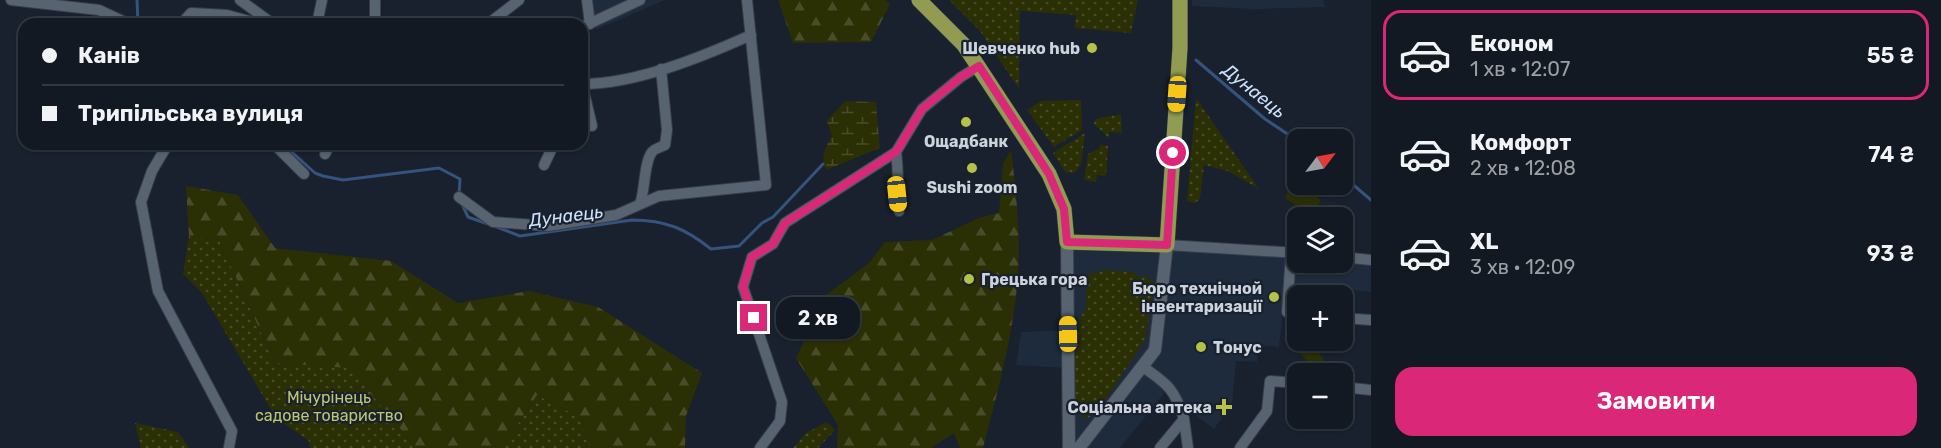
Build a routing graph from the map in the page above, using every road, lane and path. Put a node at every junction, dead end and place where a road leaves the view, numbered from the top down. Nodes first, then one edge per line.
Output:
1 (11, 0) edge
2 (240, 0) edge
3 (322, 0) edge
4 (375, 0) edge
5 (519, 0) edge
6 (587, 0) edge
7 (640, 0) edge
8 (747, 0) edge
9 (1180, 0) edge
10 (926, 3) edge
11 (116, 18) edge
12 (186, 18) edge
13 (238, 18) edge
14 (265, 18) edge
15 (319, 18) edge
16 (375, 18) edge
17 (496, 18) edge
18 (586, 18) edge
19 (588, 24) edge
20 (751, 35) junction
21 (979, 66) junction
22 (661, 69) junction
23 (588, 84) edge
24 (588, 109) edge
25 (592, 126) dead end
26 (164, 150) edge
27 (280, 150) edge
28 (551, 150) edge
29 (896, 152) junction
30 (544, 165) dead end
31 (304, 174) dead end
32 (459, 197) dead end
33 (640, 204) junction
34 (899, 211) dead end
35 (1067, 242) junction
36 (1167, 245) junction
37 (1287, 253) edge
38 (1353, 258) edge
39 (1371, 260) edge
40 (1353, 319) edge
41 (1371, 320) edge
42 (1143, 367) junction
43 (1287, 382) edge
44 (1353, 388) edge
45 (1371, 390) edge
46 (1184, 419) junction
47 (229, 447) edge
48 (1240, 447) edge
49 (760, 448) edge
50 (1070, 448) edge
51 (1079, 448) edge
52 (1160, 448) edge
53 (1188, 448) edge

1 - 11 street
2 - 14 street
3 - 15 street
4 - 16 street
5 - 17 street
6 - 18 street
7 - 19 street
8 - 20 street
9 - 36 main road
10 - 21 main road
12 - 13 street
20 - 22 street
20 - 33 street
21 - 29 street
21 - 35 main road
22 - 23 street
22 - 33 street
24 - 25 street
26 - 47 street
27 - 31 street
28 - 30 street
29 - 34 street
29 - 49 street
32 - 33 street
35 - 36 main road
35 - 50 street
36 - 37 street
36 - 42 street
38 - 39 street
40 - 41 street
42 - 46 street
42 - 51 street
43 - 48 street
44 - 45 street
46 - 52 street
46 - 53 street

